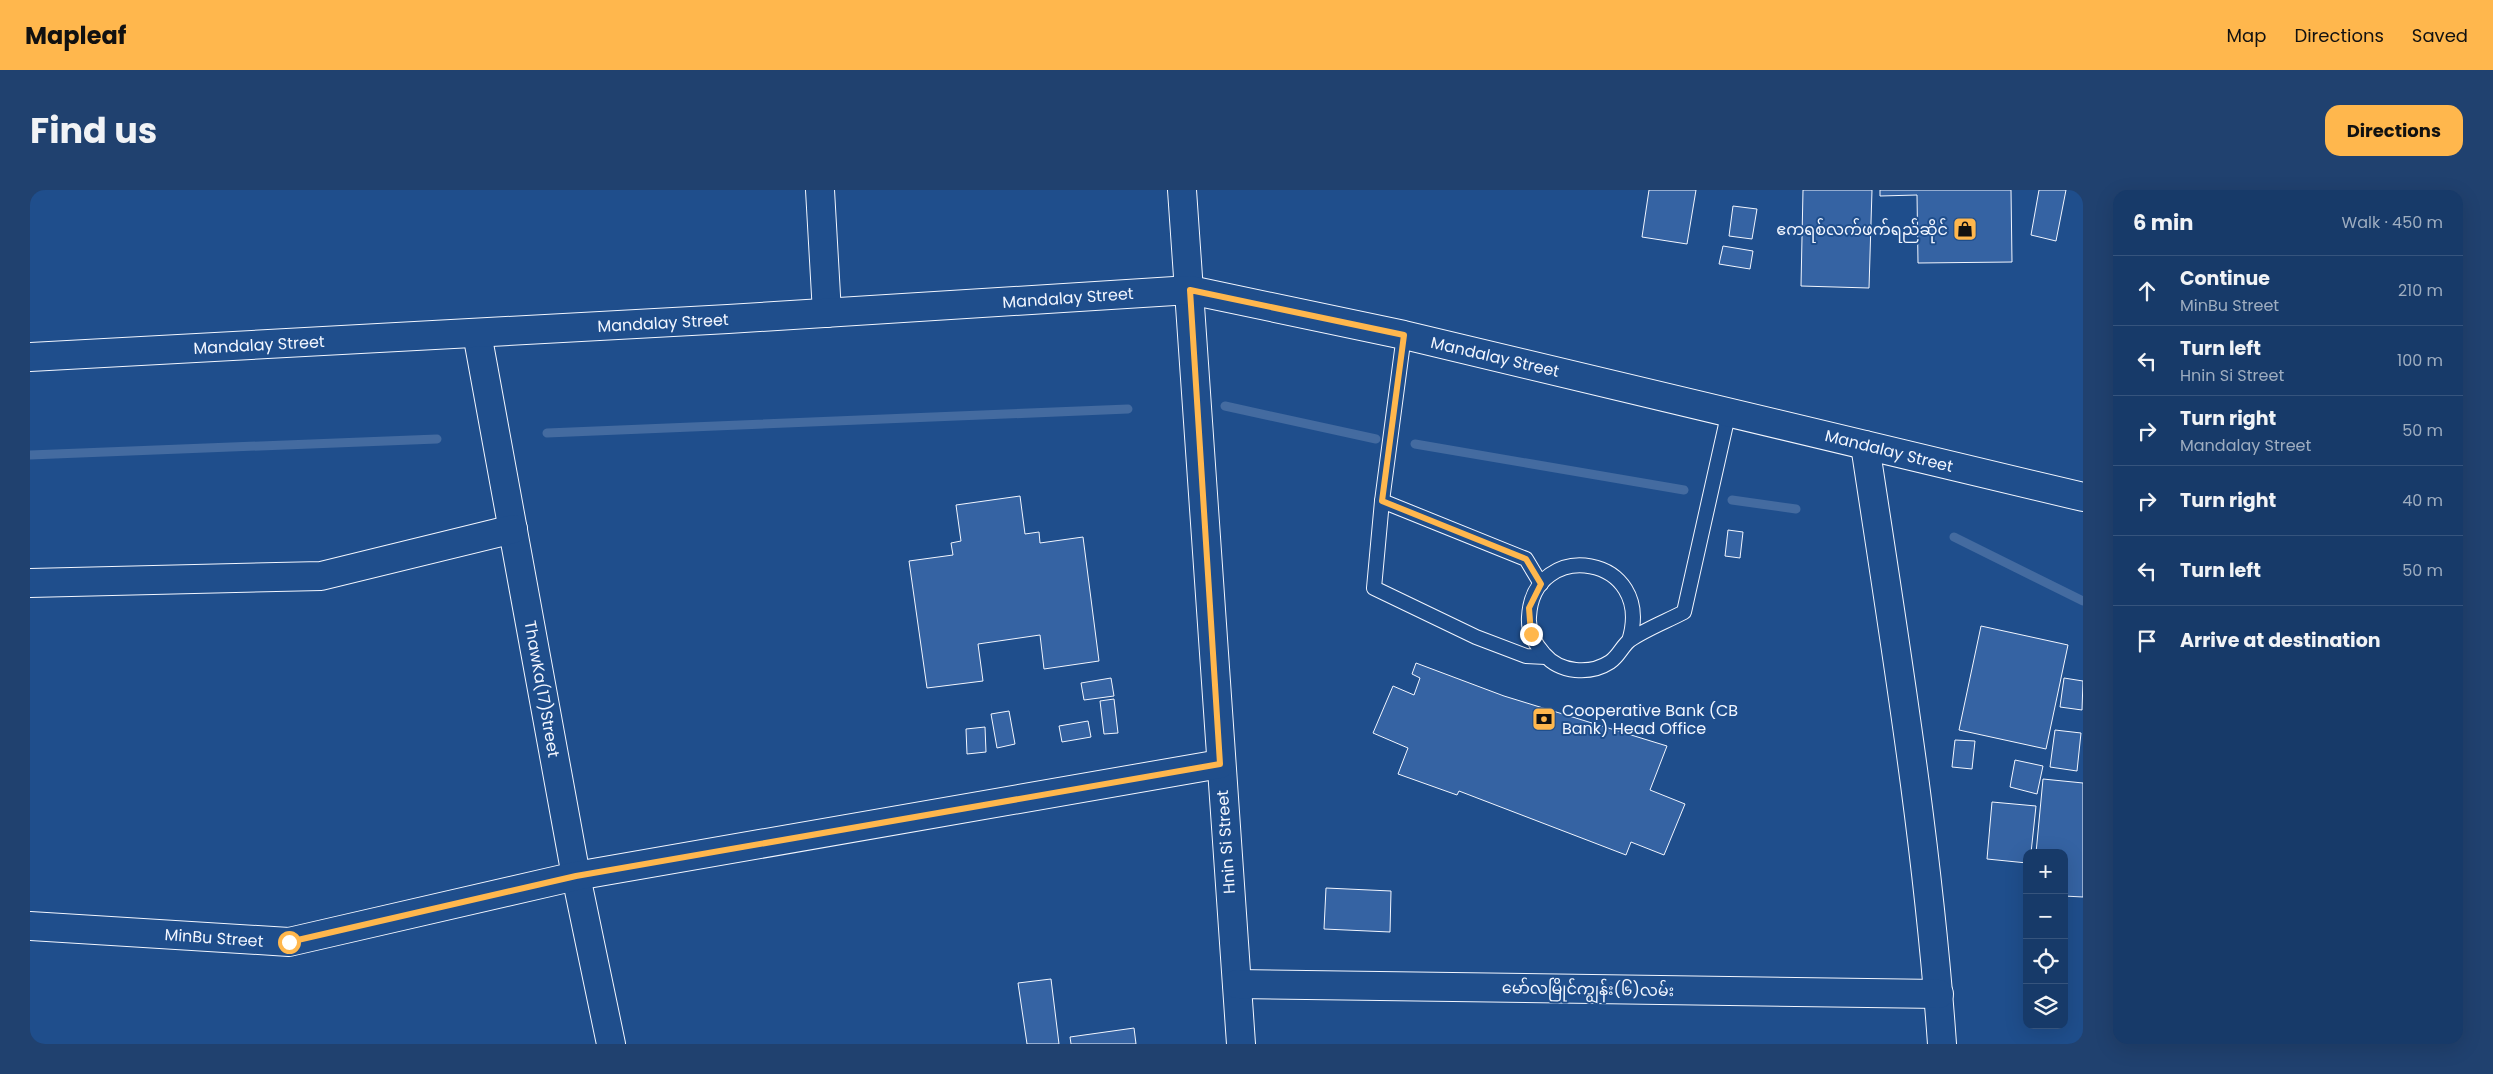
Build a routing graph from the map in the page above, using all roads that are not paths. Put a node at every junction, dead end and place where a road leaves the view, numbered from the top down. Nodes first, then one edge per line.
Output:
1 (820, 190) edge
2 (1182, 190) edge
3 (1190, 290) junction
4 (827, 313) junction
5 (477, 333) junction
6 (1404, 335) junction
7 (30, 357) edge
8 (1729, 412) junction
9 (1865, 445) junction
10 (2083, 497) edge
11 (1382, 501) junction
12 (513, 530) junction
13 (30, 583) edge
14 (1541, 584) junction
15 (1629, 641) junction
16 (1546, 657) junction
17 (1220, 764) junction
18 (576, 876) junction
19 (30, 926) edge
20 (1237, 984) junction
21 (1939, 994) junction
22 (611, 1044) edge
23 (1241, 1044) edge
24 (1942, 1044) edge

1 - 4 street
2 - 3 street, Hnin Si Street
3 - 4 street, Mandalay Street
3 - 6 street, Mandalay Street
3 - 17 street, Hnin Si Street
4 - 5 street, Mandalay Street
5 - 7 street, Mandalay Street
5 - 12 street, ThawKa(17)Street
6 - 8 street, Mandalay Street
6 - 11 lane
8 - 9 street, Mandalay Street
8 - 15 lane
9 - 10 street, Mandalay Street
9 - 21 street
11 - 14 lane
11 - 16 lane
12 - 13 street
12 - 18 street, ThawKa(17)Street
14 - 15 lane
14 - 16 lane
15 - 16 lane
17 - 18 street, MinBu Street
17 - 20 street, Hnin Si Street
18 - 19 street, MinBu Street
18 - 22 street, ThawKa(17)Street
20 - 21 street, မော်လမြိုင်ကျွန်း(၆)လမ်း
20 - 23 street, Hnin Si Street
21 - 24 street

